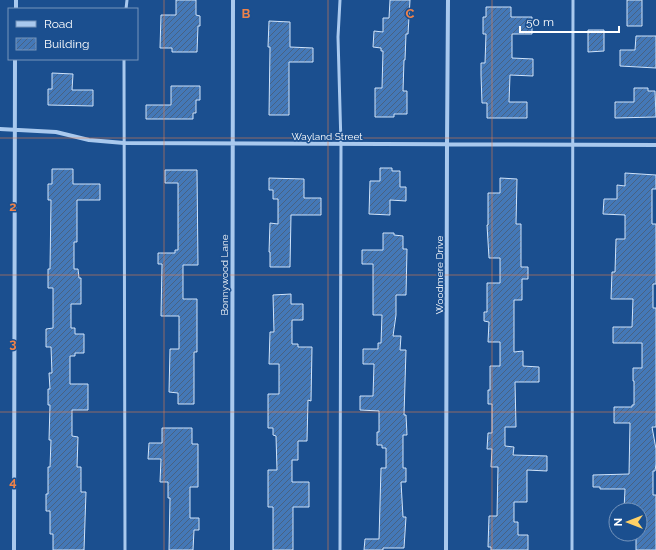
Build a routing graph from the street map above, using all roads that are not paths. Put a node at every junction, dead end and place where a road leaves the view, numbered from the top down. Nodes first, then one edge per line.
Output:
1 (233, 0) edge
2 (340, 0) edge
3 (448, 0) edge
4 (573, 0) edge
5 (15, 60) edge
6 (124, 60) edge
7 (0, 129) edge
8 (15, 129) junction
9 (124, 143) junction
10 (232, 144) junction
11 (572, 144) junction
12 (341, 145) junction
13 (447, 145) junction
14 (656, 145) edge
15 (14, 550) edge
16 (125, 550) edge
17 (232, 550) edge
18 (340, 550) edge
19 (446, 550) edge
20 (572, 550) edge

1 - 10 street, Bonnywood Lane
2 - 12 lane
3 - 13 street, Woodmere Drive
4 - 11 lane
5 - 8 street
6 - 9 lane
7 - 8 street, Wayland Street
8 - 9 street, Wayland Street
8 - 15 street
9 - 10 street, Wayland Street
9 - 16 lane
10 - 12 street, Wayland Street
10 - 17 street, Bonnywood Lane
11 - 13 street, Wayland Street
11 - 14 street, Wayland Street
11 - 20 lane
12 - 13 street, Wayland Street
12 - 18 lane
13 - 19 street, Woodmere Drive

